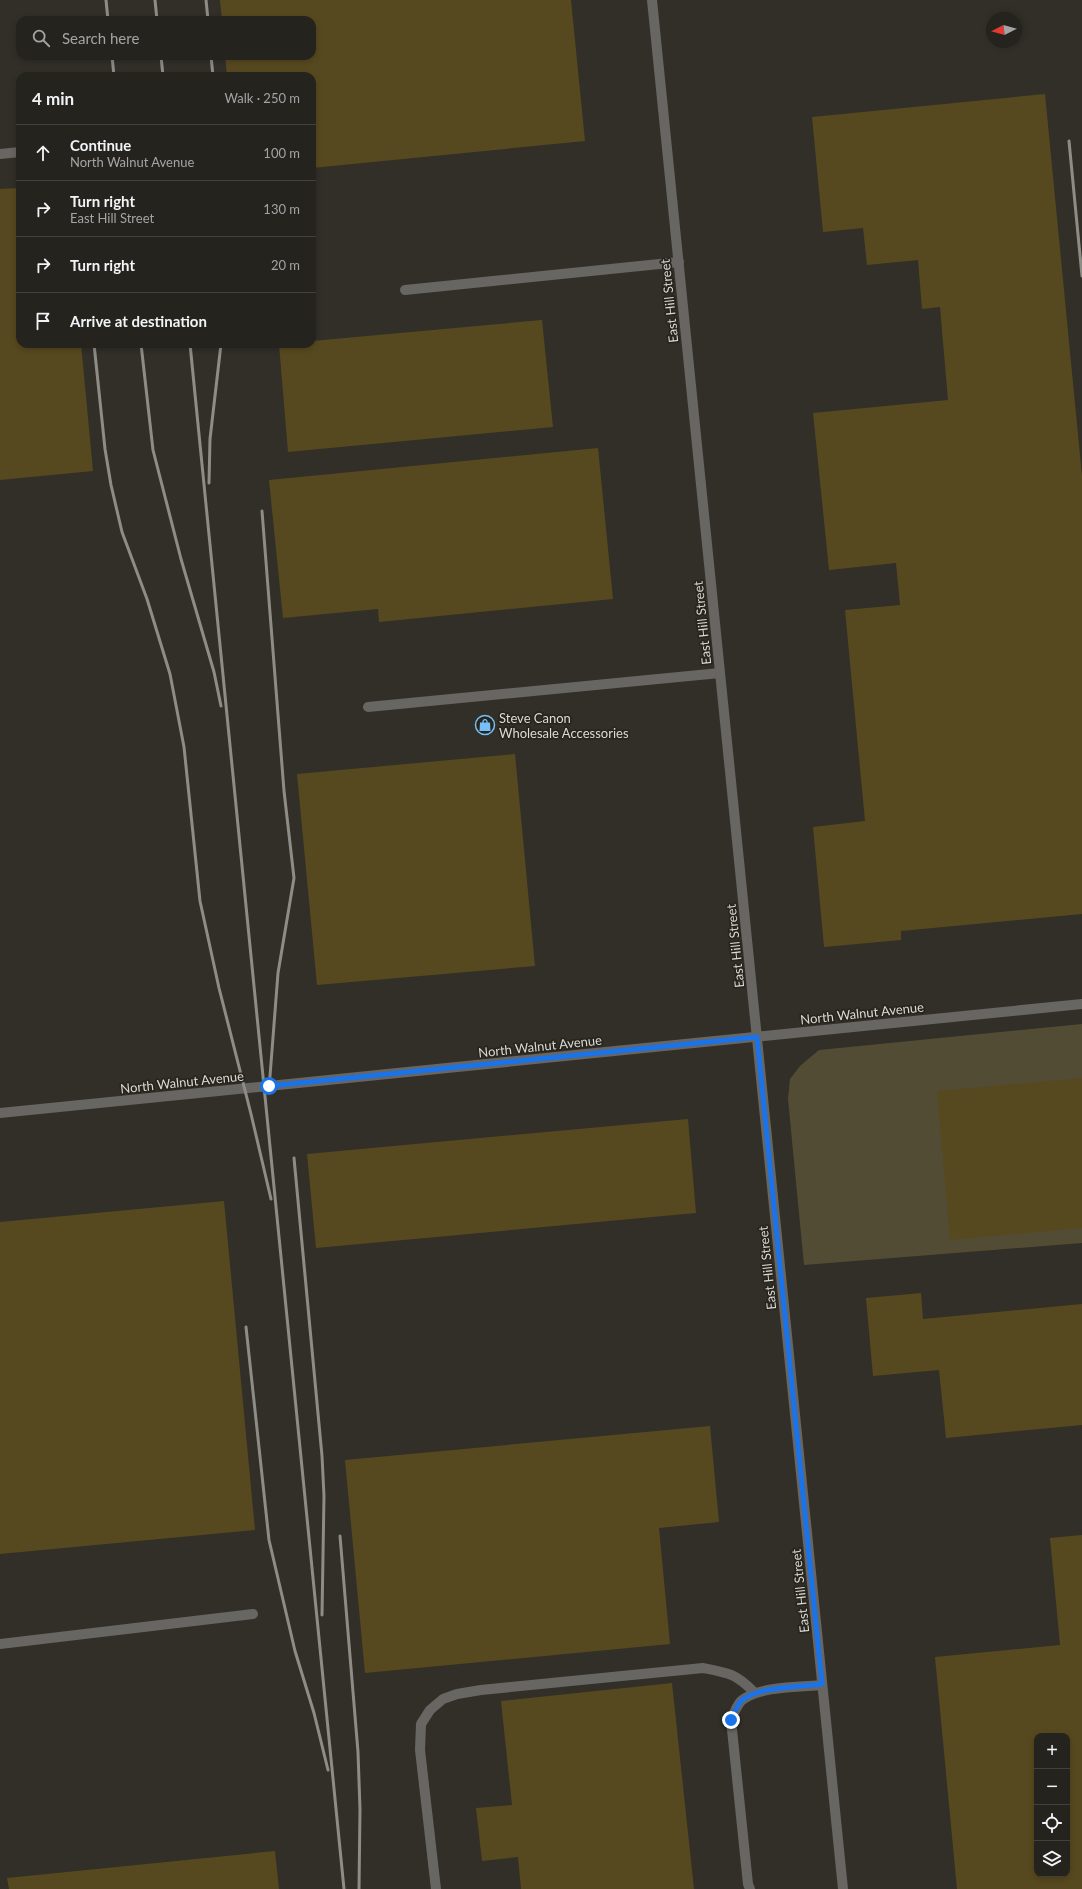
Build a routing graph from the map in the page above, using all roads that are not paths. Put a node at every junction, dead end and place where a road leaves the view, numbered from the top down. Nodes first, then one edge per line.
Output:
1 (652, 0) edge
2 (16, 152) edge
3 (0, 154) edge
4 (678, 262) junction
5 (405, 290) dead end
6 (720, 673) junction
7 (368, 707) dead end
8 (1082, 1004) edge
9 (757, 1037) junction
10 (0, 1113) edge
11 (253, 1614) dead end
12 (0, 1644) edge
13 (822, 1684) junction
14 (755, 1693) junction
15 (436, 1889) edge
16 (750, 1889) edge
17 (842, 1889) edge

1 - 4 street, East Hill Street
2 - 3 street
4 - 5 street
4 - 6 street, East Hill Street
6 - 7 street
6 - 9 street, East Hill Street
8 - 9 street, North Walnut Avenue
9 - 10 street, North Walnut Avenue
9 - 13 street, East Hill Street
11 - 12 street
13 - 14 street
13 - 17 street, East Hill Street
14 - 15 street
14 - 16 street

